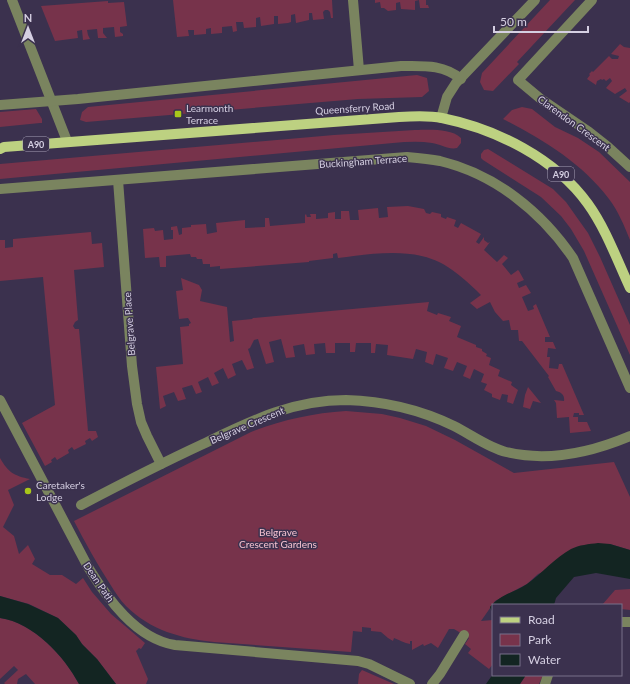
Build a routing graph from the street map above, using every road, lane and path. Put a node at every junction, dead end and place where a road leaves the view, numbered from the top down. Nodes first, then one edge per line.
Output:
1 (12, 0) edge
2 (352, 0) edge
3 (536, 0) edge
4 (592, 0) edge
5 (359, 70) junction
6 (460, 79) junction
7 (52, 101) junction
8 (0, 105) edge
9 (441, 118) junction
10 (67, 141) junction
11 (1, 147) edge
12 (630, 167) edge
13 (118, 180) junction
14 (0, 189) edge
15 (630, 288) edge
16 (630, 388) edge
17 (0, 400) edge
18 (630, 436) edge
19 (161, 464) junction
20 (81, 505) dead end
21 (464, 635) dead end
22 (410, 684) edge
23 (432, 684) edge

1 - 7 street
2 - 5 street
3 - 6 street
4 - 12 street, Clarendon Crescent
5 - 6 street
5 - 7 street
6 - 9 street
7 - 8 street
7 - 10 street
9 - 10 main road, Queensferry Road / A90
9 - 15 main road, Queensferry Road / A90
10 - 11 main road, Queensferry Road / A90
13 - 14 street, Buckingham Terrace
13 - 16 street, Buckingham Terrace
13 - 19 street, Belgrave Place
17 - 22 street, Dean Path
18 - 19 street, Belgrave Crescent
19 - 20 street, Belgrave Crescent
21 - 23 street

